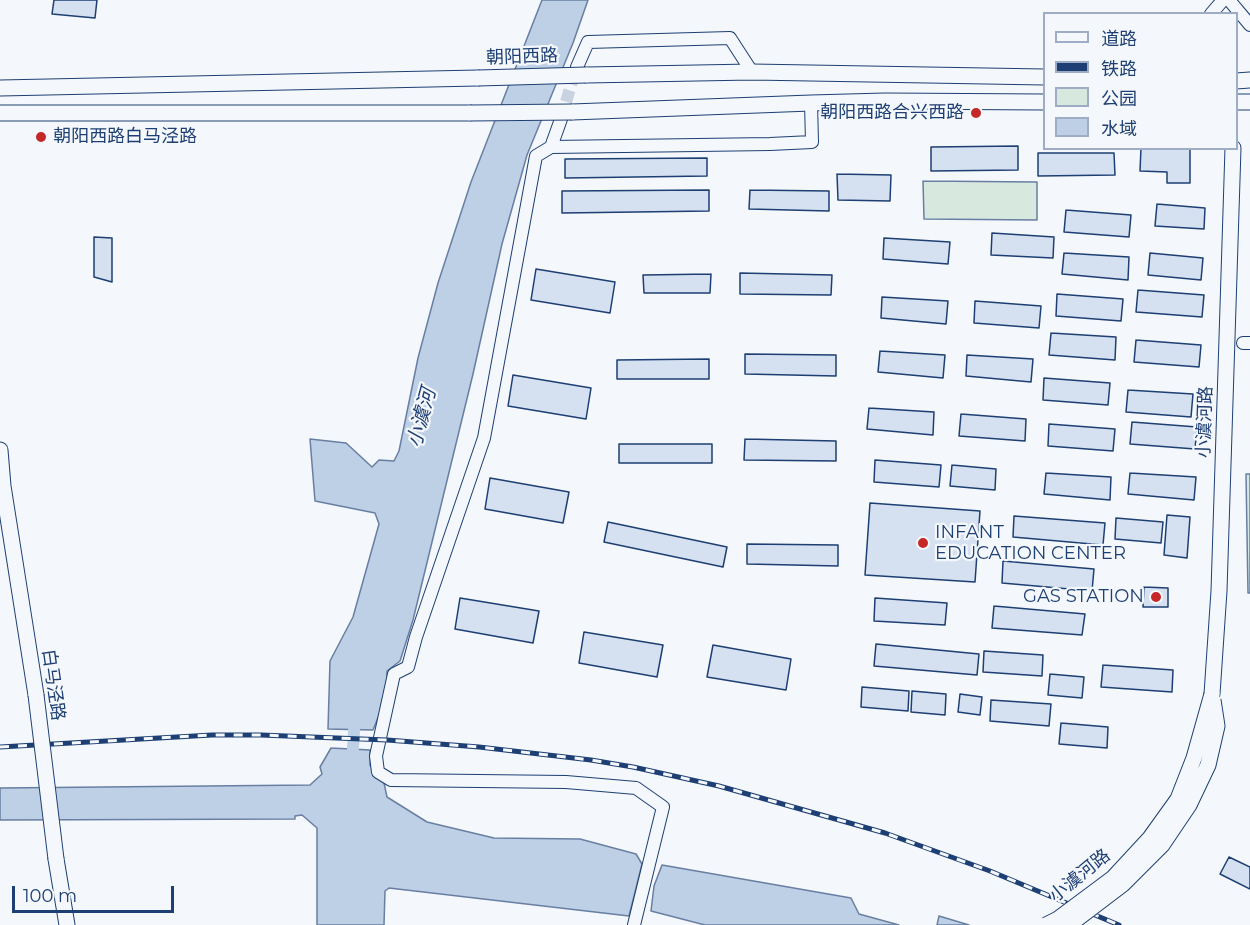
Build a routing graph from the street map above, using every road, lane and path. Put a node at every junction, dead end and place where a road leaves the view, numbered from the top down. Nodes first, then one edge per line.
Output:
1 (1227, 0) edge
2 (1213, 12) edge
3 (1250, 25) edge
4 (581, 71) junction
5 (752, 72) junction
6 (1043, 77) edge
7 (0, 88) edge
8 (1043, 102) edge
9 (811, 103) junction
10 (0, 113) edge
11 (566, 116) junction
12 (551, 147) junction
13 (1233, 150) edge
14 (0, 450) edge
15 (1212, 694) junction
16 (67, 925) edge
17 (634, 925) edge
18 (1046, 925) edge
19 (1069, 925) edge

1 - 2 street
1 - 3 street
4 - 5 main road, 朝阳西路
4 - 5 street
4 - 7 main road, 朝阳西路, bridge
5 - 6 main road, 朝阳西路
8 - 9 main road
9 - 11 main road
9 - 12 street
10 - 11 main road, bridge
11 - 12 street
12 - 17 street
13 - 15 main road, 小澞河路
14 - 16 main road, 白马泾路, bridge
15 - 18 main road, 小澞河路, bridge
15 - 19 main road, 小澞河路, bridge

